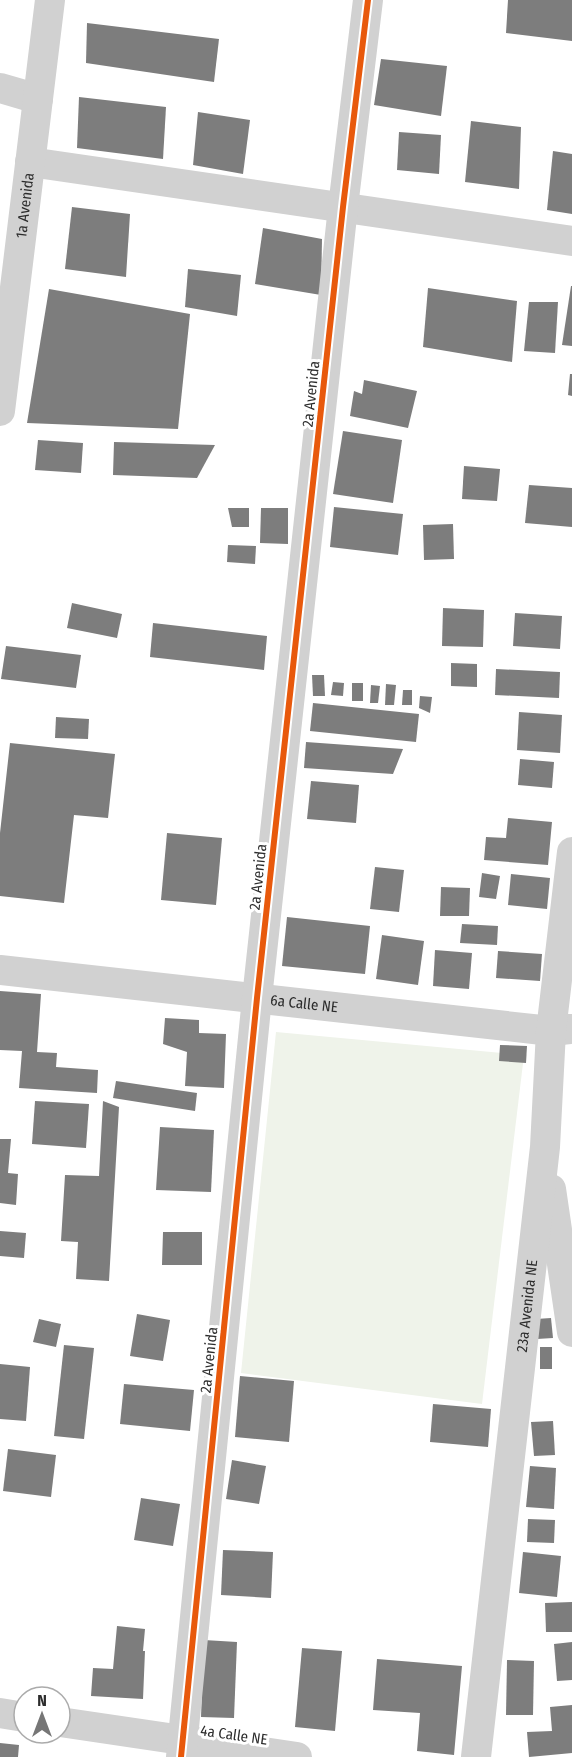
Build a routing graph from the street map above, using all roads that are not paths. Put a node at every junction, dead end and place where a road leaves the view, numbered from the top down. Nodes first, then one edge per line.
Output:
1 (50, 0) edge
2 (368, 0) edge
3 (0, 88) edge
4 (38, 99) junction
5 (30, 162) junction
6 (343, 207) junction
7 (572, 241) edge
8 (8, 278) edge
9 (0, 411) edge
10 (572, 852) edge
11 (0, 970) edge
12 (257, 998) junction
13 (562, 1030) edge
14 (545, 1147) junction
15 (572, 1332) edge
16 (72, 1725) edge
17 (182, 1748) edge
18 (297, 1757) edge
19 (476, 1757) edge

1 - 4 street, 1a Avenida
2 - 6 street, 2a Avenida
3 - 4 street
4 - 5 street, 1a Avenida
5 - 6 street
5 - 8 street, 1a Avenida
6 - 7 street
6 - 12 street, 2a Avenida
8 - 9 street, 1a Avenida
10 - 13 street, 23a Avenida NE
11 - 12 street, 6a Calle NE
12 - 13 street, 6a Calle NE
12 - 17 street, 2a Avenida
13 - 14 street, 23a Avenida NE
14 - 15 street
14 - 19 street, 23a Avenida NE
16 - 17 street, 4a Calle NE
17 - 18 street, 4a Calle NE

